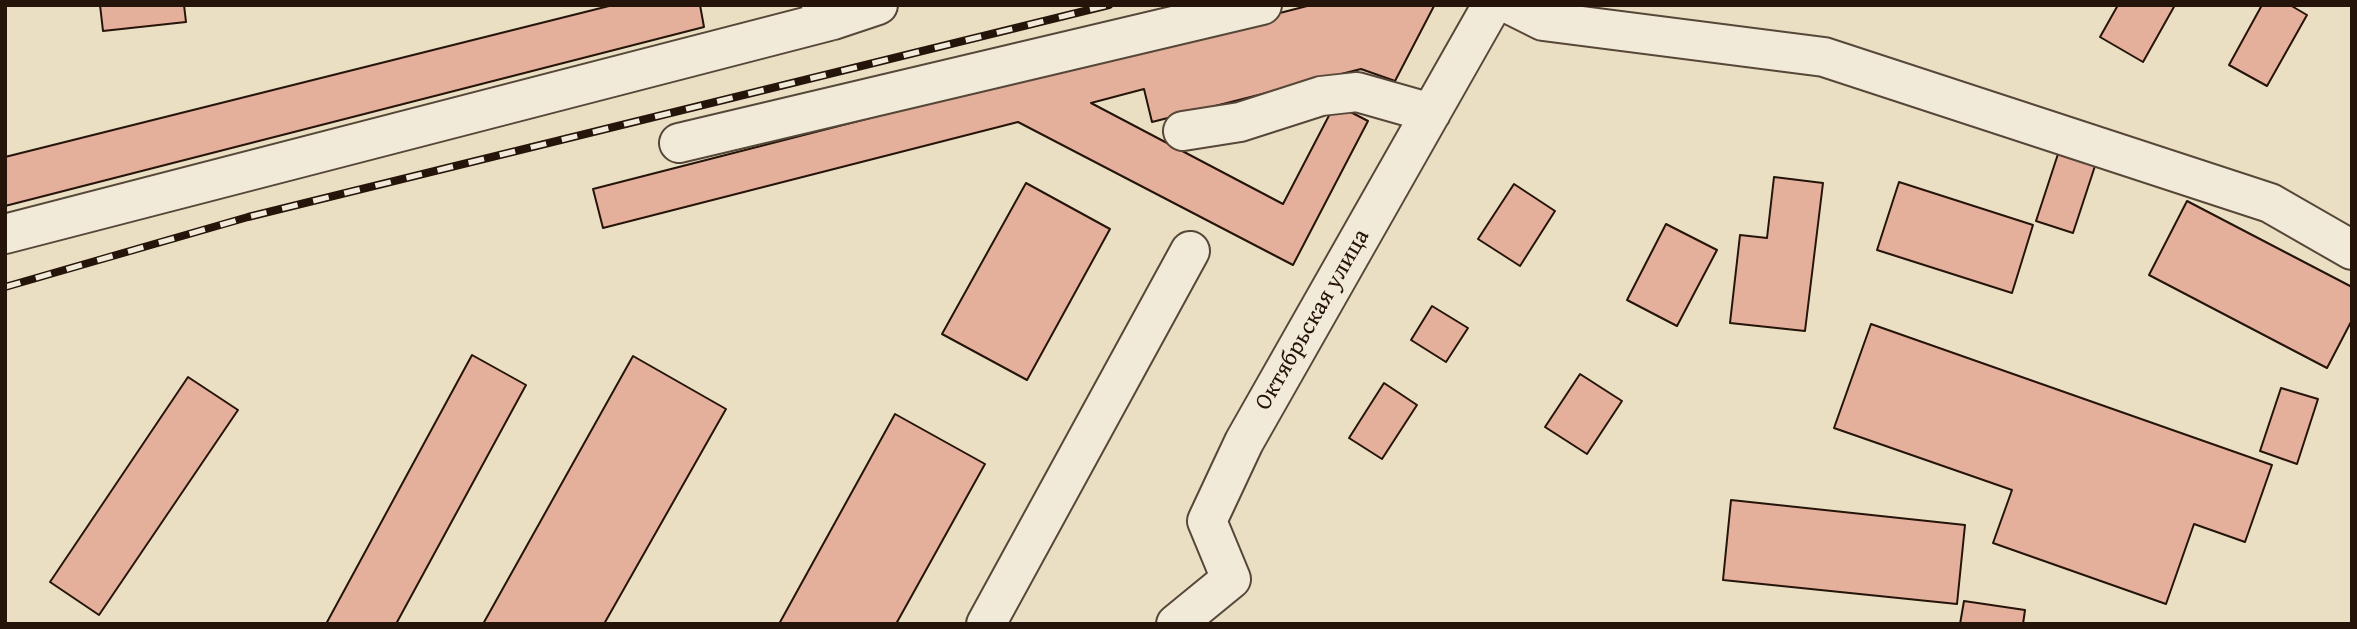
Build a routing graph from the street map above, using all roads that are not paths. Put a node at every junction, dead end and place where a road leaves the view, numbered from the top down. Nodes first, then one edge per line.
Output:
1 (878, 5) edge
2 (1262, 5) edge
3 (1492, 5) edge
4 (1511, 5) edge
5 (827, 13) edge
6 (1431, 113) junction
7 (1183, 131) dead end
8 (679, 143) dead end
9 (5, 234) edge
10 (2352, 250) edge
11 (1190, 251) dead end
12 (986, 624) edge
13 (1176, 624) edge

1 - 5 street
2 - 8 street
3 - 6 street, Октябрьская улица
4 - 10 street
5 - 9 street
6 - 7 street
6 - 13 street, Октябрьская улица
11 - 12 street

